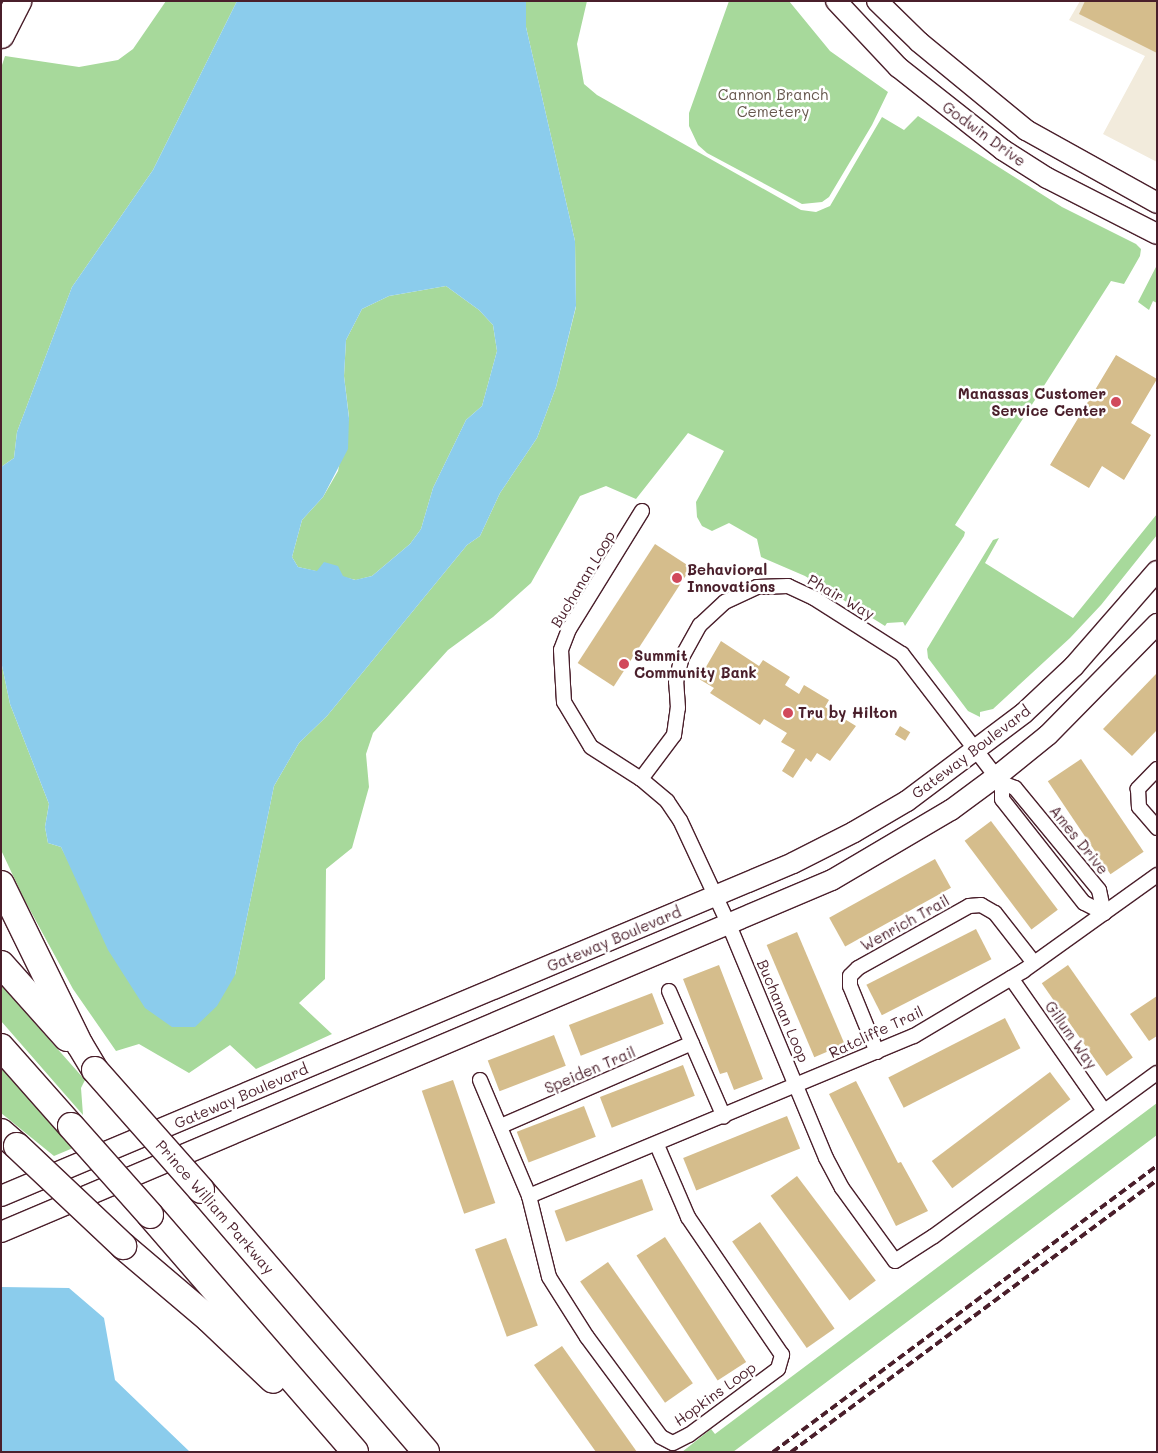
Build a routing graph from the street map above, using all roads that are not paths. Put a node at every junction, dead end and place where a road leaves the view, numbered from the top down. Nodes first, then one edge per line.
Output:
1 (18, 1) edge
2 (836, 1) edge
3 (877, 1) edge
4 (1, 34) edge
5 (919, 42) junction
6 (898, 67) junction
7 (1157, 204) edge
8 (1157, 234) edge
9 (642, 510) dead end
10 (1157, 572) edge
11 (1157, 624) edge
12 (975, 752) junction
13 (1157, 769) edge
14 (641, 779) junction
15 (999, 780) junction
16 (1157, 828) edge
17 (1157, 876) edge
18 (1, 884) edge
19 (715, 896) junction
20 (1104, 913) junction
21 (729, 925) junction
22 (1034, 963) junction
23 (1, 964) edge
24 (1011, 978) junction
25 (669, 991) dead end
26 (692, 1043) junction
27 (1, 1047) edge
28 (877, 1052) junction
29 (96, 1070) junction
30 (1157, 1073) edge
31 (480, 1080) dead end
32 (797, 1086) junction
33 (1104, 1111) junction
34 (724, 1117) junction
35 (501, 1126) junction
36 (9, 1139) edge
37 (657, 1146) junction
38 (1, 1196) edge
39 (530, 1196) junction
40 (1, 1232) edge
41 (348, 1452) edge
42 (355, 1452) edge
43 (426, 1452) edge

1 - 4 highway
2 - 6 street, Godwin Drive
3 - 5 street, Godwin Drive
5 - 6 street
5 - 7 street, Godwin Drive
6 - 8 street, Godwin Drive
9 - 14 street, Buchanan Loop
10 - 12 street, Gateway Boulevard
11 - 15 street, Gateway Boulevard
12 - 14 street, Phair Way
12 - 15 street
12 - 19 street, Gateway Boulevard
13 - 16 street
14 - 19 street, Buchanan Loop
15 - 20 street, Ames Drive
15 - 20 street
15 - 21 street, Gateway Boulevard
17 - 20 street, Ratcliffe Trail
18 - 29 highway
19 - 21 street, Buchanan Loop
19 - 38 street, Gateway Boulevard
20 - 22 street, Ratcliffe Trail
21 - 32 street, Buchanan Loop
21 - 40 street, Gateway Boulevard
22 - 24 street, Ratcliffe Trail
22 - 28 street, Wenrich Trail
23 - 29 highway, Prince William Parkway
24 - 28 street, Ratcliffe Trail
24 - 33 street, Gillum Way
25 - 26 street
26 - 34 street
26 - 35 street, Speiden Trail
27 - 42 highway, bridge
28 - 32 street, Ratcliffe Trail
29 - 43 highway, Prince William Parkway, bridge
30 - 33 street, Buchanan Loop
31 - 35 street
32 - 33 street, Buchanan Loop
32 - 34 street, Ratcliffe Trail
34 - 37 street, Ratcliffe Trail
35 - 39 street
36 - 41 highway, bridge
37 - 39 street, Ratcliffe Trail
37 - 39 street, Hopkins Loop

